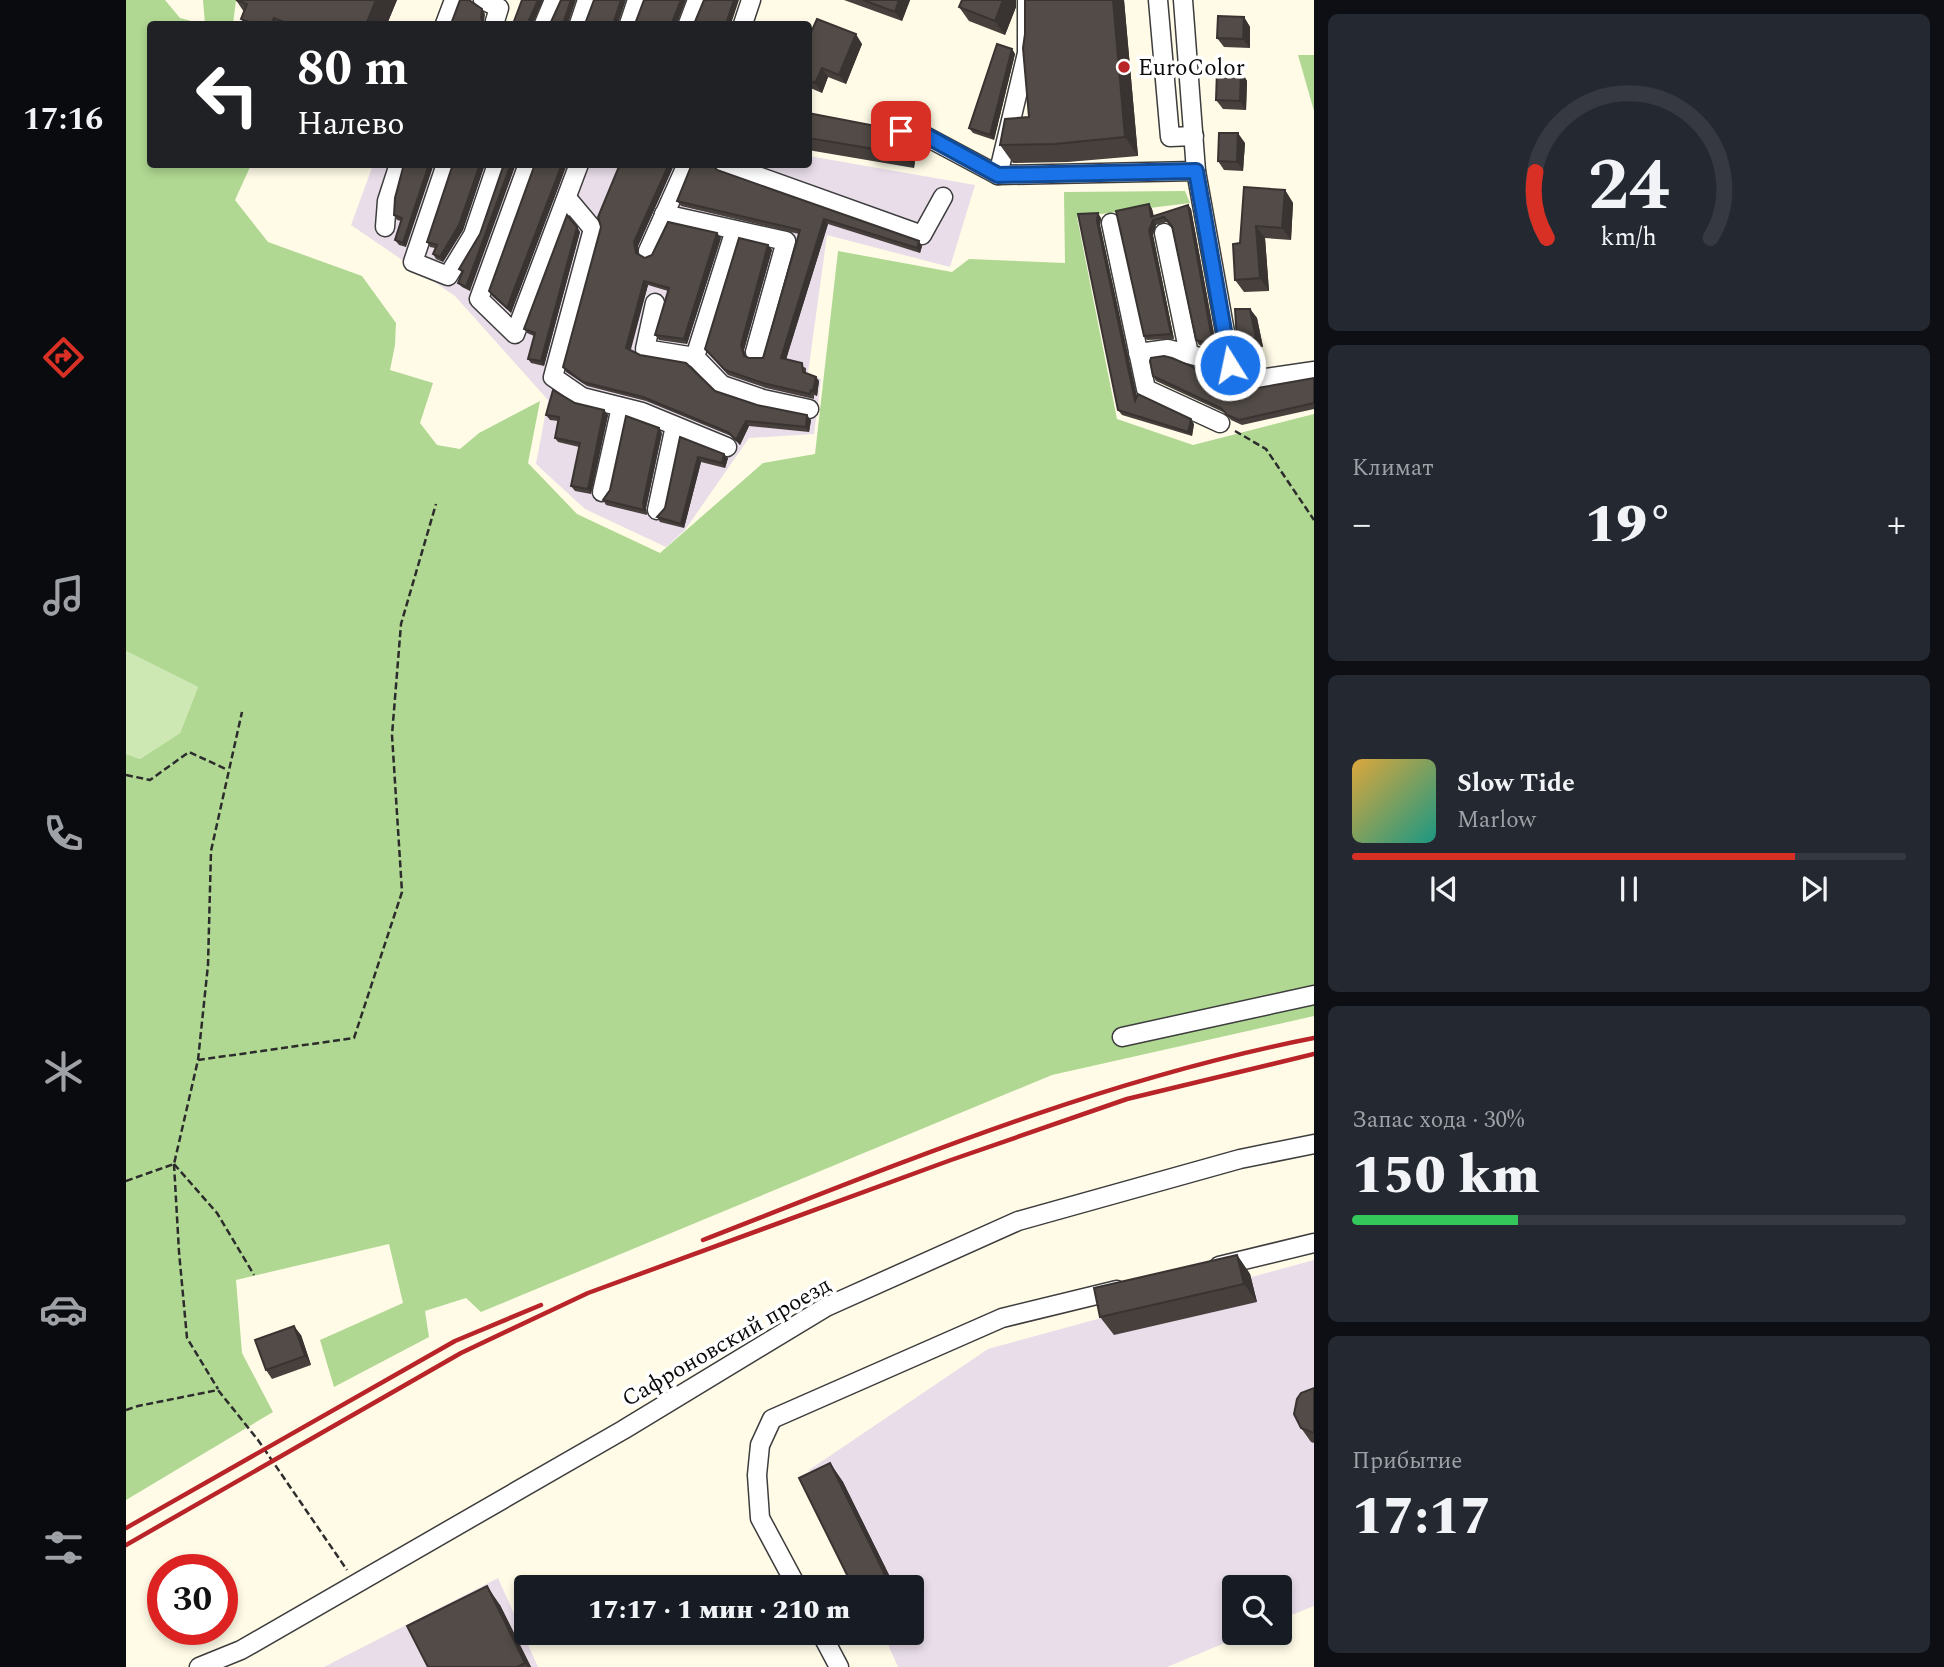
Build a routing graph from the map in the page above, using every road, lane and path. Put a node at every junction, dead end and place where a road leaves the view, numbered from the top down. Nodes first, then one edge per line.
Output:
1 (454, 0) edge
2 (483, 0) edge
3 (554, 0) edge
4 (587, 0) edge
5 (638, 0) edge
6 (697, 0) edge
7 (751, 0) edge
8 (1027, 0) edge
9 (1158, 0) edge
10 (1183, 0) edge
11 (446, 21) edge
12 (498, 21) edge
13 (545, 21) edge
14 (580, 21) edge
15 (630, 21) edge
16 (689, 21) edge
17 (744, 21) edge
18 (1187, 56) junction
19 (1164, 58) junction
20 (873, 126) edge
21 (1194, 136) junction
22 (398, 168) edge
23 (445, 168) edge
24 (495, 168) edge
25 (527, 168) edge
26 (578, 168) edge
27 (685, 168) edge
28 (735, 168) edge
29 (1196, 171) junction
30 (998, 175) junction
31 (943, 197) dead end
32 (567, 198) junction
33 (664, 214) junction
34 (1111, 223) dead end
35 (385, 227) dead end
36 (735, 230) junction
37 (1164, 233) dead end
38 (648, 251) dead end
39 (655, 303) dead end
40 (755, 352) dead end
41 (1138, 353) junction
42 (1189, 354) junction
43 (695, 357) junction
44 (1230, 365) junction
45 (1314, 371) edge
46 (621, 407) junction
47 (809, 409) dead end
48 (1220, 423) joint
49 (675, 426) junction
50 (727, 447) dead end
51 (602, 492) dead end
52 (436, 504) dead end
53 (657, 510) dead end
54 (1314, 520) edge
55 (243, 712) dead end
56 (230, 770) junction
57 (126, 775) edge
58 (1314, 995) edge
59 (1122, 1037) dead end
60 (198, 1060) junction
61 (1314, 1144) edge
62 (174, 1164) junction
63 (126, 1181) edge
64 (1314, 1243) edge
65 (1206, 1269) edge
66 (254, 1275) dead end
67 (1138, 1285) edge
68 (218, 1390) junction
69 (126, 1410) edge
70 (791, 1575) edge
71 (356, 1584) junction
72 (827, 1645) edge
73 (199, 1667) edge
74 (839, 1667) edge

1 - 11 street
2 - 12 street
3 - 13 street
4 - 14 street
5 - 15 street
6 - 16 street
7 - 17 street
8 - 30 street
9 - 19 street
10 - 18 street
18 - 19 street
18 - 21 street
19 - 21 street
20 - 30 street
21 - 29 street
22 - 35 street
23 - 24 street
25 - 32 street
26 - 32 street
27 - 33 street
28 - 31 street
29 - 30 street
29 - 44 street
32 - 46 street
33 - 36 street
33 - 38 street
34 - 41 street
36 - 40 street
36 - 43 street
37 - 42 street
39 - 43 street
41 - 42 street
41 - 48 street
42 - 44 street
43 - 47 street
44 - 45 street
46 - 49 street
46 - 51 street
48 - 54 path
49 - 50 street
49 - 53 street
52 - 60 path
55 - 56 path
56 - 57 path
56 - 60 path
58 - 59 street
60 - 62 path
61 - 71 street, Сафроновский проезд
62 - 63 path
62 - 66 path
62 - 68 path
64 - 65 street
67 - 70 street
68 - 69 path
68 - 71 path
71 - 73 street, Сафроновский проезд
72 - 74 street

